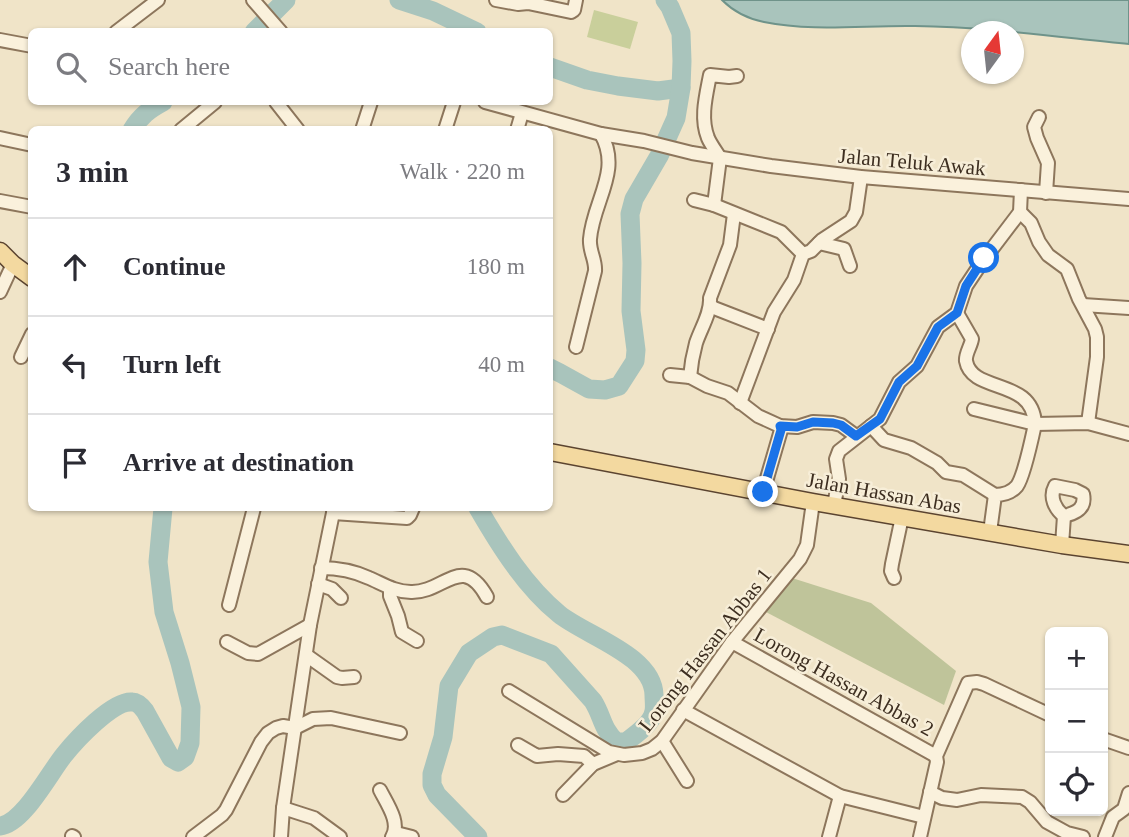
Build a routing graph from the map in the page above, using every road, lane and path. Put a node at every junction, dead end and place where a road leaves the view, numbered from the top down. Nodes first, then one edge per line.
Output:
1 (157, 0) edge
2 (496, 0) edge
3 (576, 0) edge
4 (257, 3) edge
5 (121, 28) edge
6 (278, 28) edge
7 (0, 40) edge
8 (28, 45) edge
9 (737, 76) dead end
10 (211, 105) edge
11 (278, 105) edge
12 (370, 105) edge
13 (453, 105) edge
14 (495, 105) edge
15 (523, 113) junction
16 (1039, 117) dead end
17 (186, 126) edge
18 (295, 126) edge
19 (363, 126) edge
20 (446, 126) edge
21 (518, 126) edge
22 (601, 134) junction
23 (0, 138) edge
24 (28, 144) edge
25 (720, 158) junction
26 (861, 177) junction
27 (1021, 190) junction
28 (1046, 193) junction
29 (1129, 199) edge
30 (694, 200) dead end
31 (0, 201) edge
32 (714, 205) junction
33 (28, 206) edge
34 (1020, 212) junction
35 (734, 214) junction
36 (819, 243) junction
37 (0, 251) edge
38 (803, 254) junction
39 (13, 264) junction
40 (850, 266) dead end
41 (28, 275) edge
42 (0, 292) edge
43 (711, 306) junction
44 (1083, 306) junction
45 (1129, 307) edge
46 (957, 313) junction
47 (769, 337) junction
48 (28, 342) edge
49 (576, 347) dead end
50 (20, 357) dead end
51 (670, 375) dead end
52 (690, 377) junction
53 (740, 403) junction
54 (974, 409) dead end
55 (1088, 423) junction
56 (1035, 424) junction
57 (780, 426) junction
58 (871, 426) junction
59 (1129, 434) edge
60 (856, 436) junction
61 (553, 453) edge
62 (763, 492) junction
63 (995, 495) junction
64 (813, 502) junction
65 (834, 505) junction
66 (253, 511) edge
67 (333, 511) edge
68 (342, 511) edge
69 (412, 511) edge
70 (1065, 516) dead end
71 (902, 517) junction
72 (990, 533) junction
73 (1062, 545) junction
74 (1129, 554) edge
75 (321, 568) junction
76 (894, 578) dead end
77 (318, 584) junction
78 (390, 588) junction
79 (487, 597) dead end
80 (341, 598) dead end
81 (229, 605) dead end
82 (310, 625) junction
83 (417, 641) dead end
84 (228, 642) dead end
85 (732, 642) junction
86 (306, 655) junction
87 (354, 677) dead end
88 (509, 691) dead end
89 (683, 710) junction
90 (1045, 713) edge
91 (295, 727) junction
92 (400, 733) dead end
93 (1108, 740) edge
94 (662, 741) junction
95 (517, 745) dead end
96 (1129, 748) edge
97 (618, 754) junction
98 (936, 756) junction
99 (593, 764) junction
100 (687, 781) dead end
101 (380, 790) dead end
102 (930, 792) junction
103 (1129, 793) edge
104 (563, 795) dead end
105 (840, 796) junction
106 (283, 808) junction
107 (924, 817) junction
108 (394, 835) edge
109 (193, 837) edge
110 (281, 837) edge
111 (340, 837) edge
112 (412, 837) edge
113 (829, 837) edge
114 (920, 837) edge
115 (1083, 837) edge
116 (1105, 837) edge

1 - 5 street
2 - 3 street
4 - 6 street
7 - 8 street
9 - 25 street
10 - 17 street
11 - 18 street
12 - 19 street
13 - 20 street
14 - 15 street, Jalan Teluk Awak
15 - 21 street
15 - 22 street, Jalan Teluk Awak
16 - 28 street
22 - 25 street, Jalan Teluk Awak
22 - 49 street
23 - 24 street
25 - 26 street, Jalan Teluk Awak
25 - 32 street
26 - 27 street, Jalan Teluk Awak
26 - 36 street
27 - 28 street, Jalan Teluk Awak
27 - 34 street
28 - 29 street, Jalan Teluk Awak
30 - 32 street
31 - 33 street
32 - 35 street
34 - 44 street
34 - 46 street
35 - 38 street
35 - 43 street
36 - 38 street
36 - 40 street
37 - 39 main road
38 - 47 street
39 - 41 main road
39 - 42 street
43 - 47 street
43 - 52 street
44 - 45 street
44 - 55 street
46 - 56 street
46 - 58 street
47 - 53 street
48 - 50 street
51 - 52 street
52 - 53 street
53 - 57 street
54 - 56 street
55 - 56 street
55 - 59 street
56 - 63 street
57 - 60 street
57 - 62 street
58 - 60 street
58 - 63 street
60 - 65 street
61 - 62 main road, Jalan Hassan Abas
62 - 64 main road, Jalan Hassan Abas
63 - 72 street
64 - 65 main road, Jalan Hassan Abas
64 - 85 street, Lorong Hassan Abbas 1
65 - 71 main road, Jalan Hassan Abas
66 - 81 street
67 - 75 street
68 - 69 street
70 - 73 street
71 - 72 main road, Jalan Hassan Abas
71 - 76 street
72 - 73 main road, Jalan Hassan Abas
73 - 74 main road, Jalan Hassan Abas
75 - 77 street
75 - 78 street
77 - 80 street
77 - 82 street
78 - 79 street
78 - 83 street
82 - 84 street
82 - 86 street
85 - 89 street, Lorong Hassan Abbas 1
85 - 98 street, Lorong Hassan Abbas 2
86 - 87 street
86 - 91 street
88 - 97 street
89 - 94 street, Lorong Hassan Abbas 1
89 - 105 street
90 - 98 street
91 - 92 street
91 - 106 street
91 - 109 street
93 - 96 street
94 - 97 street, Lorong Hassan Abbas 1
94 - 100 street
95 - 99 street
97 - 99 street, Lorong Hassan Abbas 1
98 - 102 street
99 - 104 street
101 - 108 street
102 - 107 street
102 - 115 street
103 - 116 street
105 - 107 street
105 - 113 street
106 - 110 street
106 - 111 street
107 - 114 street
108 - 112 street

